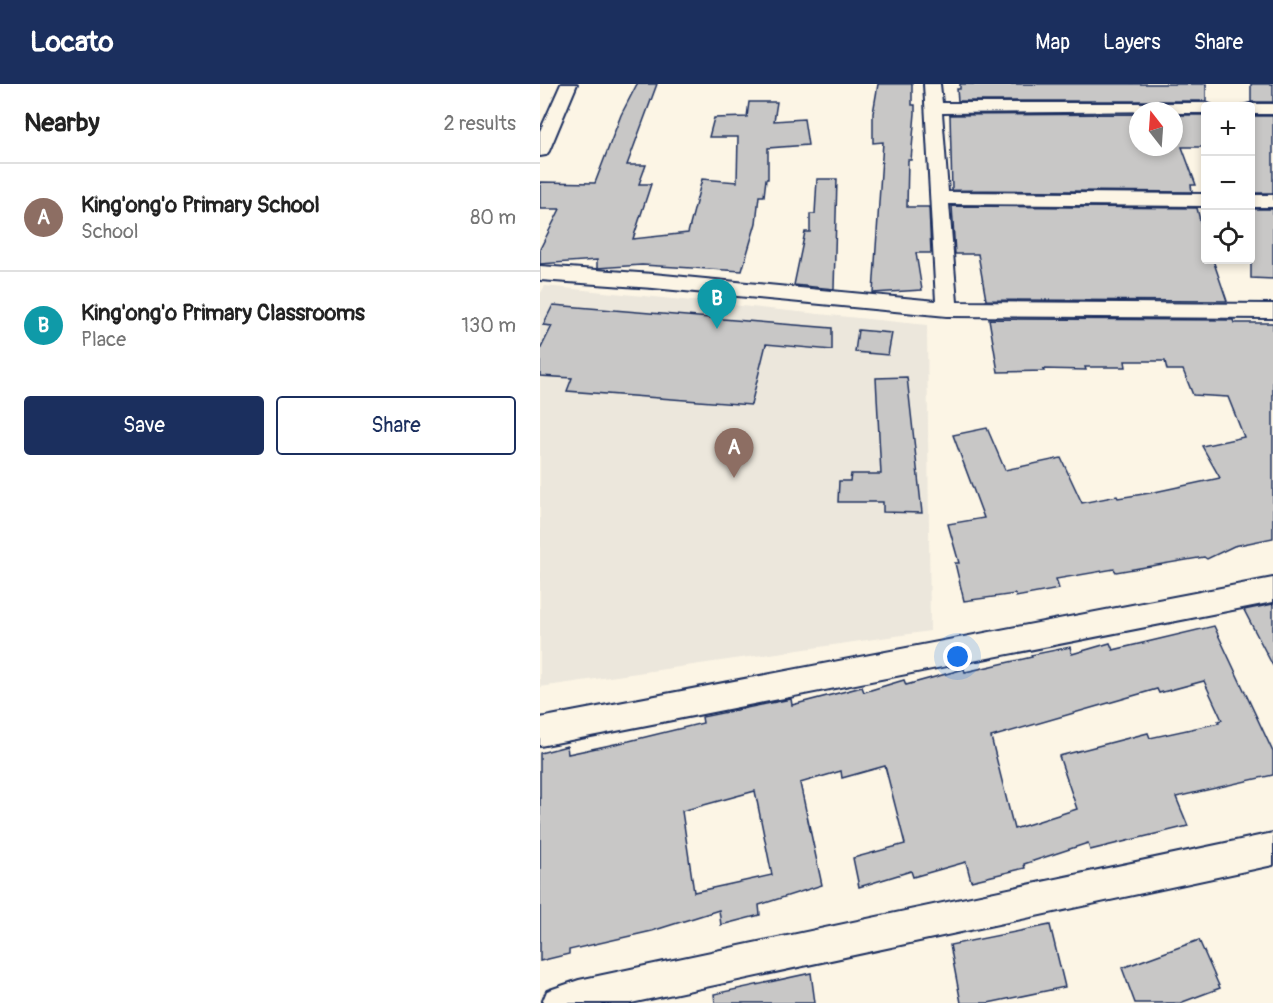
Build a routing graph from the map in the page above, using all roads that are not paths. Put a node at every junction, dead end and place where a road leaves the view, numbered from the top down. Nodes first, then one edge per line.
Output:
1 (570, 84) edge
2 (932, 84) edge
3 (934, 108) junction
4 (1201, 108) edge
5 (1255, 108) edge
6 (1273, 109) edge
7 (549, 112) edge
8 (540, 151) edge
9 (939, 198) junction
10 (1201, 200) edge
11 (1255, 201) edge
12 (1273, 201) edge
13 (540, 273) edge
14 (946, 309) junction
15 (1273, 311) edge
16 (1273, 590) edge
17 (540, 732) edge
18 (1273, 849) edge
19 (559, 1003) edge

1 - 7 street
2 - 3 street
3 - 4 street
3 - 9 street
5 - 6 street
7 - 8 street
9 - 10 street
9 - 14 street
11 - 12 street
13 - 14 street
14 - 15 street
16 - 17 street
18 - 19 street

